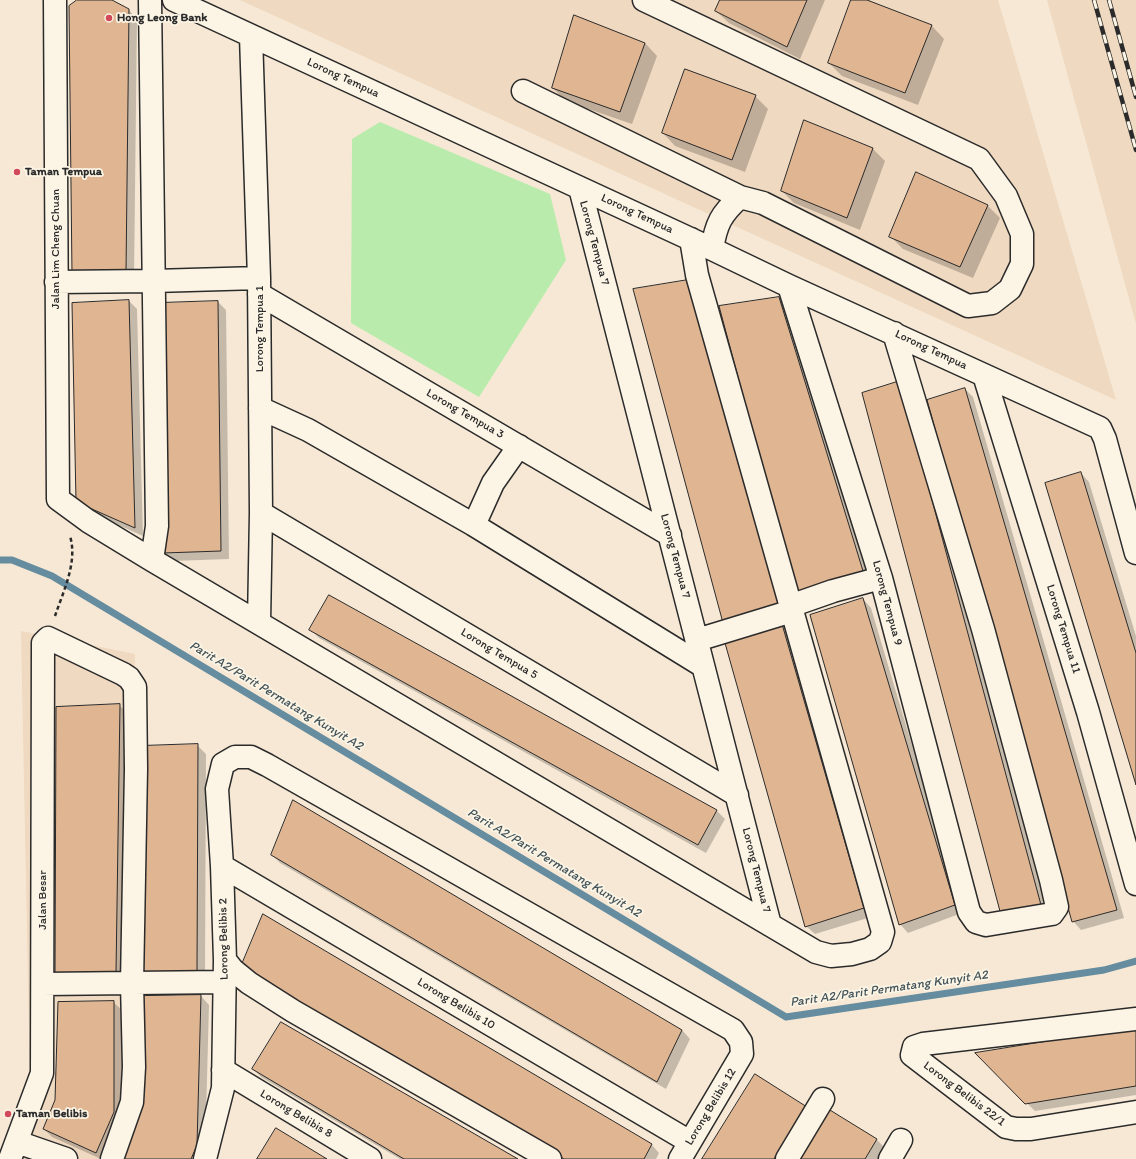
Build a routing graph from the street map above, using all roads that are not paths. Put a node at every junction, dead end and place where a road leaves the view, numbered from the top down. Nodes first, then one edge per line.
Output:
1 (55, 0) edge
2 (150, 0) edge
3 (174, 0) edge
4 (644, 0) edge
5 (251, 36) junction
6 (523, 91) dead end
7 (580, 188) junction
8 (740, 197) junction
9 (691, 239) junction
10 (712, 248) junction
11 (154, 281) junction
12 (56, 282) junction
13 (259, 286) junction
14 (789, 286) junction
15 (894, 333) junction
16 (984, 375) junction
17 (260, 408) junction
18 (519, 446) junction
19 (261, 513) junction
20 (474, 525) junction
21 (670, 535) junction
22 (1136, 553) edge
23 (152, 560) junction
24 (881, 578) junction
25 (791, 609) junction
26 (259, 623) junction
27 (697, 640) junction
28 (703, 666) junction
29 (737, 795) junction
30 (222, 866) junction
31 (1136, 884) edge
32 (770, 925) junction
33 (225, 960) junction
34 (224, 982) junction
35 (132, 983) junction
36 (43, 984) junction
37 (1136, 1018) edge
38 (742, 1054) joint
39 (223, 1070) junction
40 (823, 1099) dead end
41 (1136, 1112) edge
42 (901, 1140) dead end
43 (685, 1150) edge
44 (14, 1151) edge
45 (66, 1159) edge
46 (112, 1159) edge
47 (205, 1159) edge
48 (370, 1159) edge
49 (550, 1159) edge
50 (786, 1159) edge
51 (890, 1159) edge

1 - 12 street, Jalan Lim Cheng Chuan
2 - 11 street
3 - 5 street, Lorong Tempua
4 - 8 street
5 - 7 street, Lorong Tempua
5 - 13 street, Lorong Tempua 1
6 - 8 street
7 - 9 street, Lorong Tempua
7 - 21 street, Lorong Tempua 7
8 - 10 street
9 - 10 street, Lorong Tempua
9 - 25 street
10 - 14 street, Lorong Tempua
11 - 12 street
11 - 13 street
11 - 23 street
12 - 23 street, Jalan Lim Cheng Chuan
13 - 17 street, Lorong Tempua 1
13 - 18 street, Lorong Tempua 3
14 - 15 street, Lorong Tempua
14 - 24 street, Lorong Tempua 9
15 - 16 street, Lorong Tempua
15 - 24 street, Lorong Tempua 9
16 - 22 street, Lorong Tempua
16 - 31 street, Lorong Tempua 11
17 - 19 street, Lorong Tempua 1
17 - 20 street
18 - 20 street
18 - 21 street, Lorong Tempua 3
19 - 26 street, Lorong Tempua 1
19 - 29 street, Lorong Tempua 5
20 - 28 street
21 - 27 street, Lorong Tempua 7
23 - 26 street
24 - 25 street
25 - 27 street
25 - 32 street
26 - 32 street
27 - 28 street, Lorong Tempua 7
28 - 29 street, Lorong Tempua 7
29 - 32 street, Lorong Tempua 7
30 - 33 street, Lorong Belibis 2
30 - 38 street, Lorong Belibis 2
30 - 43 street, Lorong Belibis 10
33 - 34 street, Lorong Belibis 2
33 - 49 street
34 - 35 street
34 - 39 street, Lorong Belibis 2
35 - 36 street
35 - 36 street, Jalan Besar
35 - 46 street
36 - 44 street, Jalan Besar
37 - 41 street, Lorong Belibis 22/1
38 - 43 street, Lorong Belibis 12
39 - 47 street, Lorong Belibis 2
39 - 48 street, Lorong Belibis 8
40 - 50 street
42 - 51 street
44 - 45 street

